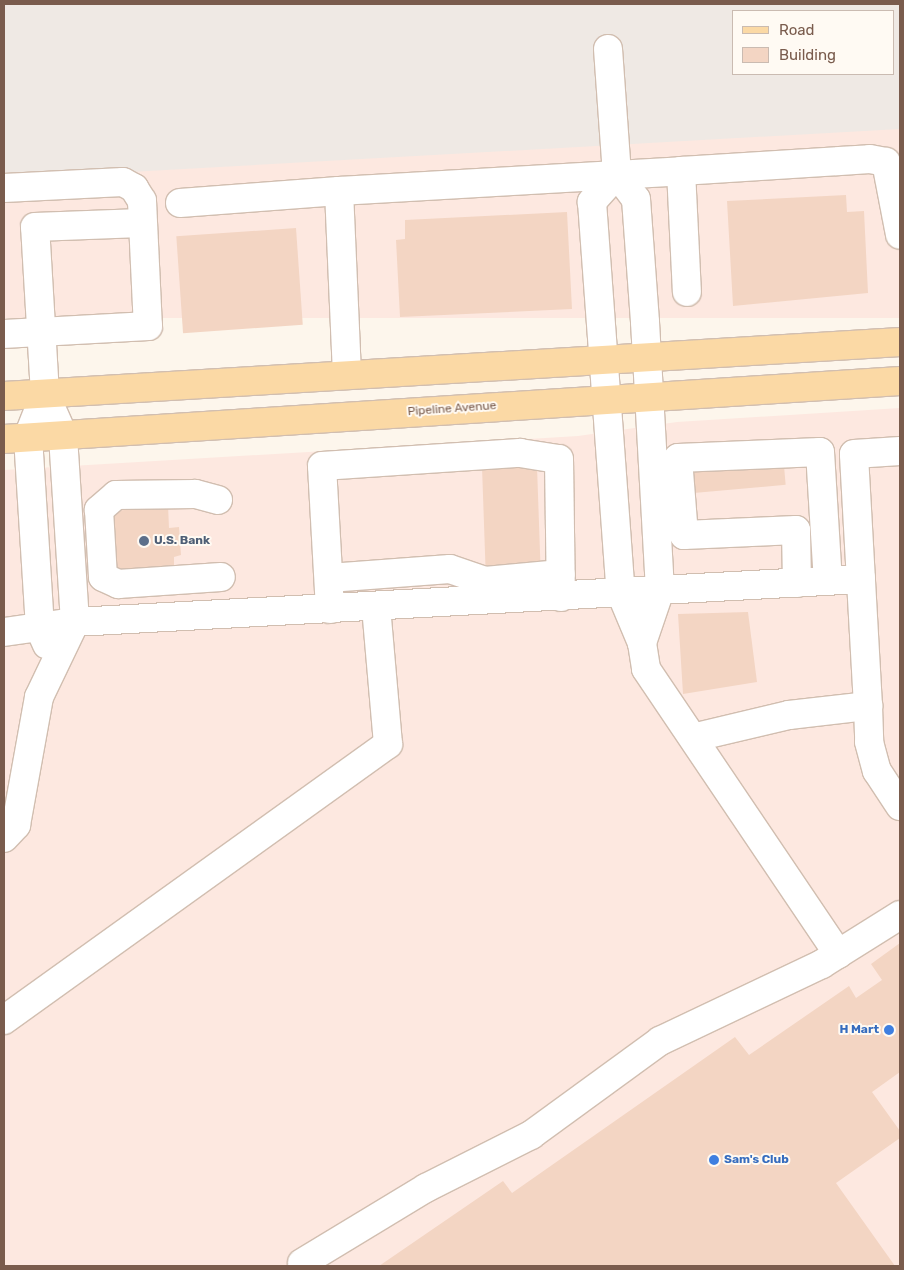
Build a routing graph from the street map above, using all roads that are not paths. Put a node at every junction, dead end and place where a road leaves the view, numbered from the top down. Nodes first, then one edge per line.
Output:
1 (608, 49) dead end
2 (893, 162) edge
3 (681, 171) junction
4 (617, 174) junction
5 (4, 188) edge
6 (339, 191) junction
7 (180, 203) dead end
8 (899, 208) edge
9 (141, 223) junction
10 (900, 235) edge
11 (687, 292) dead end
12 (41, 332) junction
13 (4, 334) edge
14 (900, 342) edge
15 (646, 357) junction
16 (602, 359) junction
17 (347, 375) junction
18 (900, 381) edge
19 (45, 394) junction
20 (4, 396) edge
21 (647, 396) junction
22 (607, 398) junction
23 (348, 416) junction
24 (63, 435) junction
25 (16, 438) edge
26 (900, 451) edge
27 (218, 500) dead end
28 (221, 577) dead end
29 (329, 578) junction
30 (861, 579) junction
31 (828, 581) junction
32 (797, 583) junction
33 (561, 586) junction
34 (660, 590) junction
35 (621, 593) junction
36 (376, 607) junction
37 (330, 609) junction
38 (75, 622) junction
39 (40, 629) junction
40 (4, 632) edge
41 (642, 643) junction
42 (53, 660) junction
43 (868, 706) junction
44 (696, 737) junction
45 (900, 806) edge
46 (4, 838) edge
47 (900, 915) edge
48 (838, 954) junction
49 (4, 1020) edge
50 (300, 1265) edge

1 - 4 lane
2 - 3 lane
2 - 8 lane
3 - 4 lane
3 - 11 lane
4 - 6 lane
4 - 15 lane
4 - 16 lane
5 - 9 lane
6 - 7 lane
6 - 17 lane
8 - 10 lane
9 - 12 lane
9 - 12 lane
12 - 13 lane
12 - 19 lane
14 - 15 main road
15 - 16 main road
15 - 21 lane
16 - 17 main road
16 - 22 lane
17 - 19 main road
17 - 23 main road
18 - 21 main road, Pipeline Avenue
19 - 20 main road
19 - 24 lane
19 - 25 lane
21 - 22 main road, Pipeline Avenue
21 - 34 lane
22 - 23 main road, Pipeline Avenue
22 - 35 lane
23 - 24 main road, Pipeline Avenue
24 - 25 main road, Pipeline Avenue
24 - 38 lane
25 - 39 lane
26 - 30 lane
27 - 28 lane
29 - 33 lane
29 - 33 lane
29 - 37 lane
30 - 31 lane
30 - 43 lane
31 - 32 lane
31 - 32 lane
32 - 34 lane
33 - 35 lane
33 - 36 lane
34 - 35 lane
34 - 41 lane
35 - 41 lane
36 - 37 lane
36 - 49 lane
37 - 38 lane
38 - 39 lane
38 - 42 lane
39 - 40 lane
39 - 42 lane
41 - 44 lane
42 - 46 lane
43 - 44 lane
43 - 45 lane
44 - 48 lane
47 - 48 lane
48 - 50 lane

